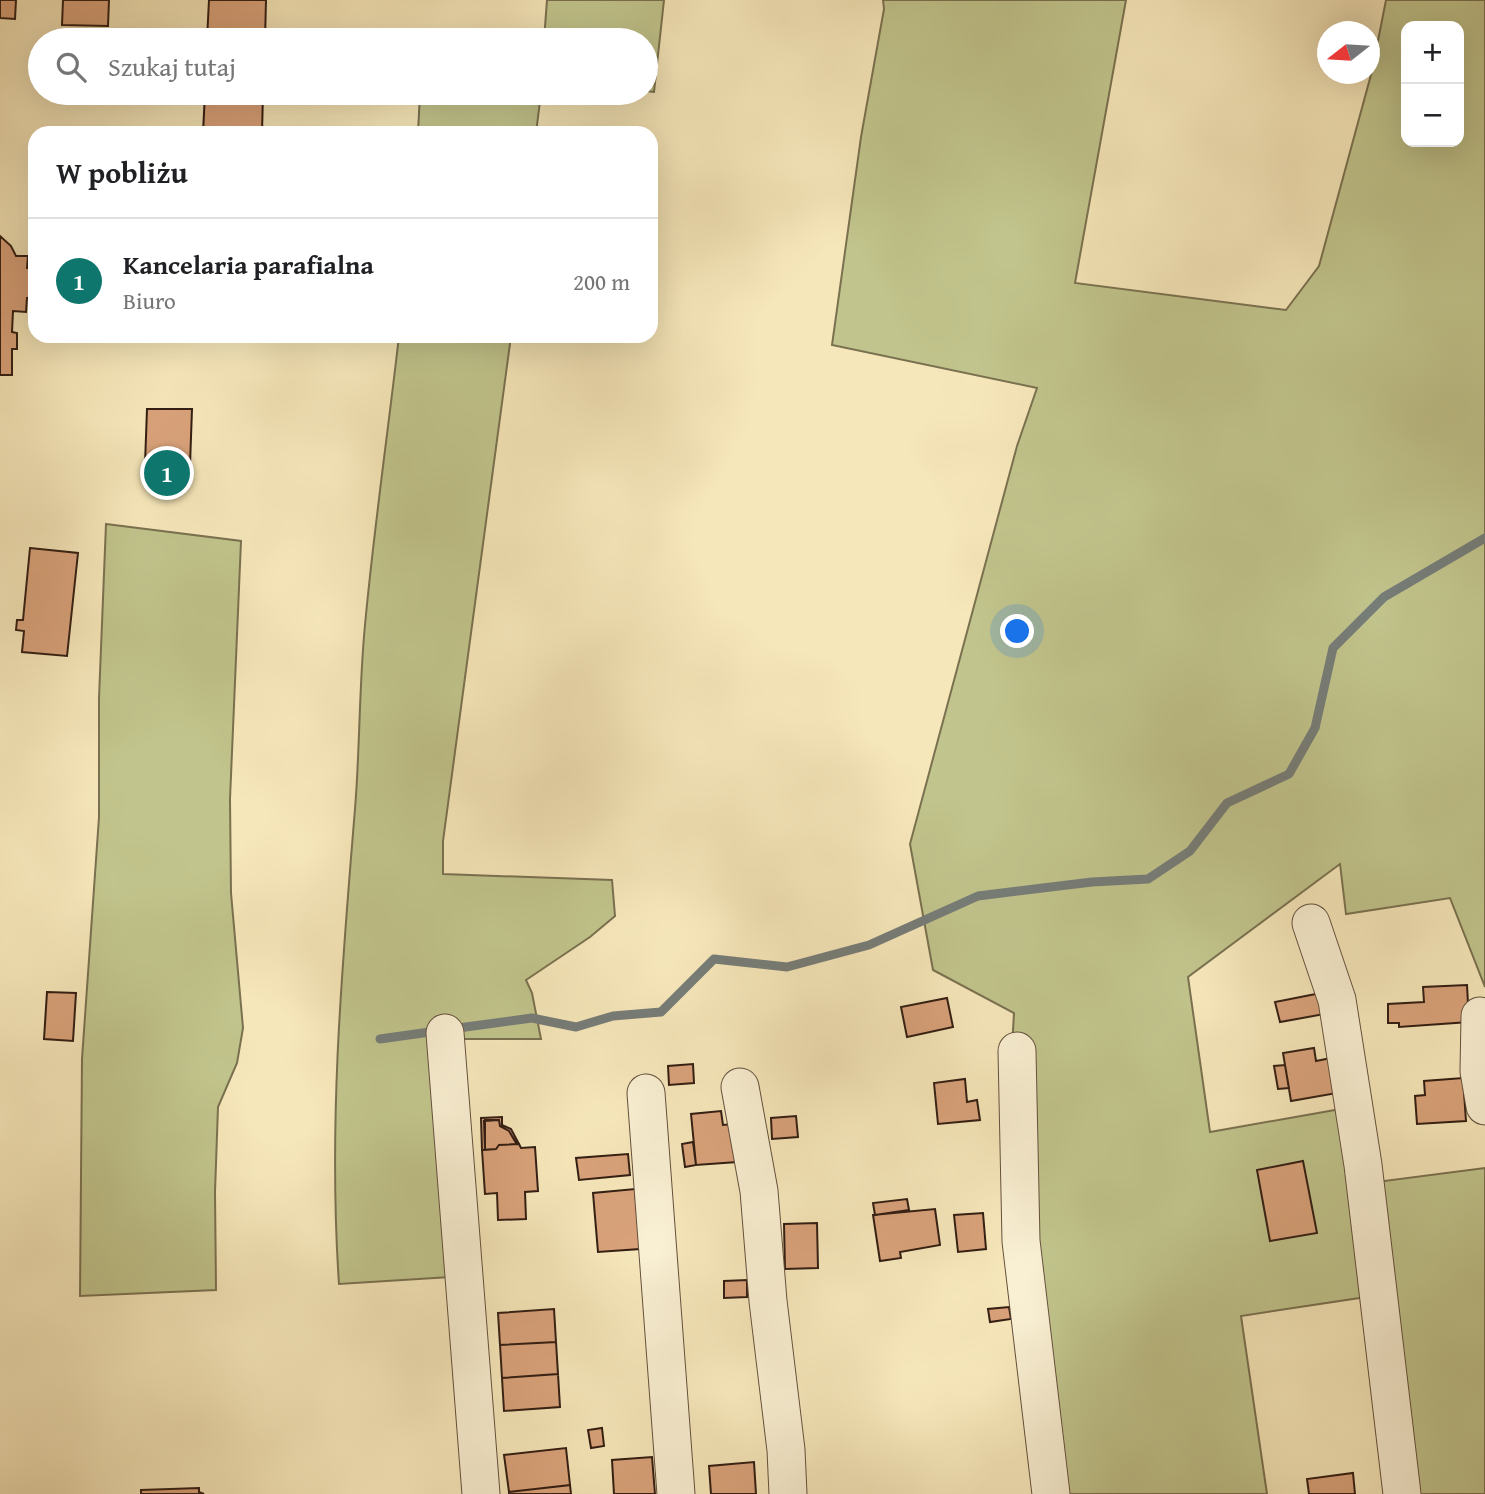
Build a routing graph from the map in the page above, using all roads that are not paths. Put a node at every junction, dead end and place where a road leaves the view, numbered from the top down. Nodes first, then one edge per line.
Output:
1 (1311, 923) dead end
2 (1480, 1016) dead end
3 (445, 1033) dead end
4 (1017, 1051) dead end
5 (740, 1087) dead end
6 (646, 1093) dead end
7 (1485, 1106) edge
8 (481, 1494) edge
9 (676, 1494) edge
10 (788, 1494) edge
11 (1051, 1494) edge
12 (1402, 1494) edge

1 - 12 lane
2 - 7 lane
3 - 8 lane
4 - 11 lane
5 - 10 lane
6 - 9 lane

